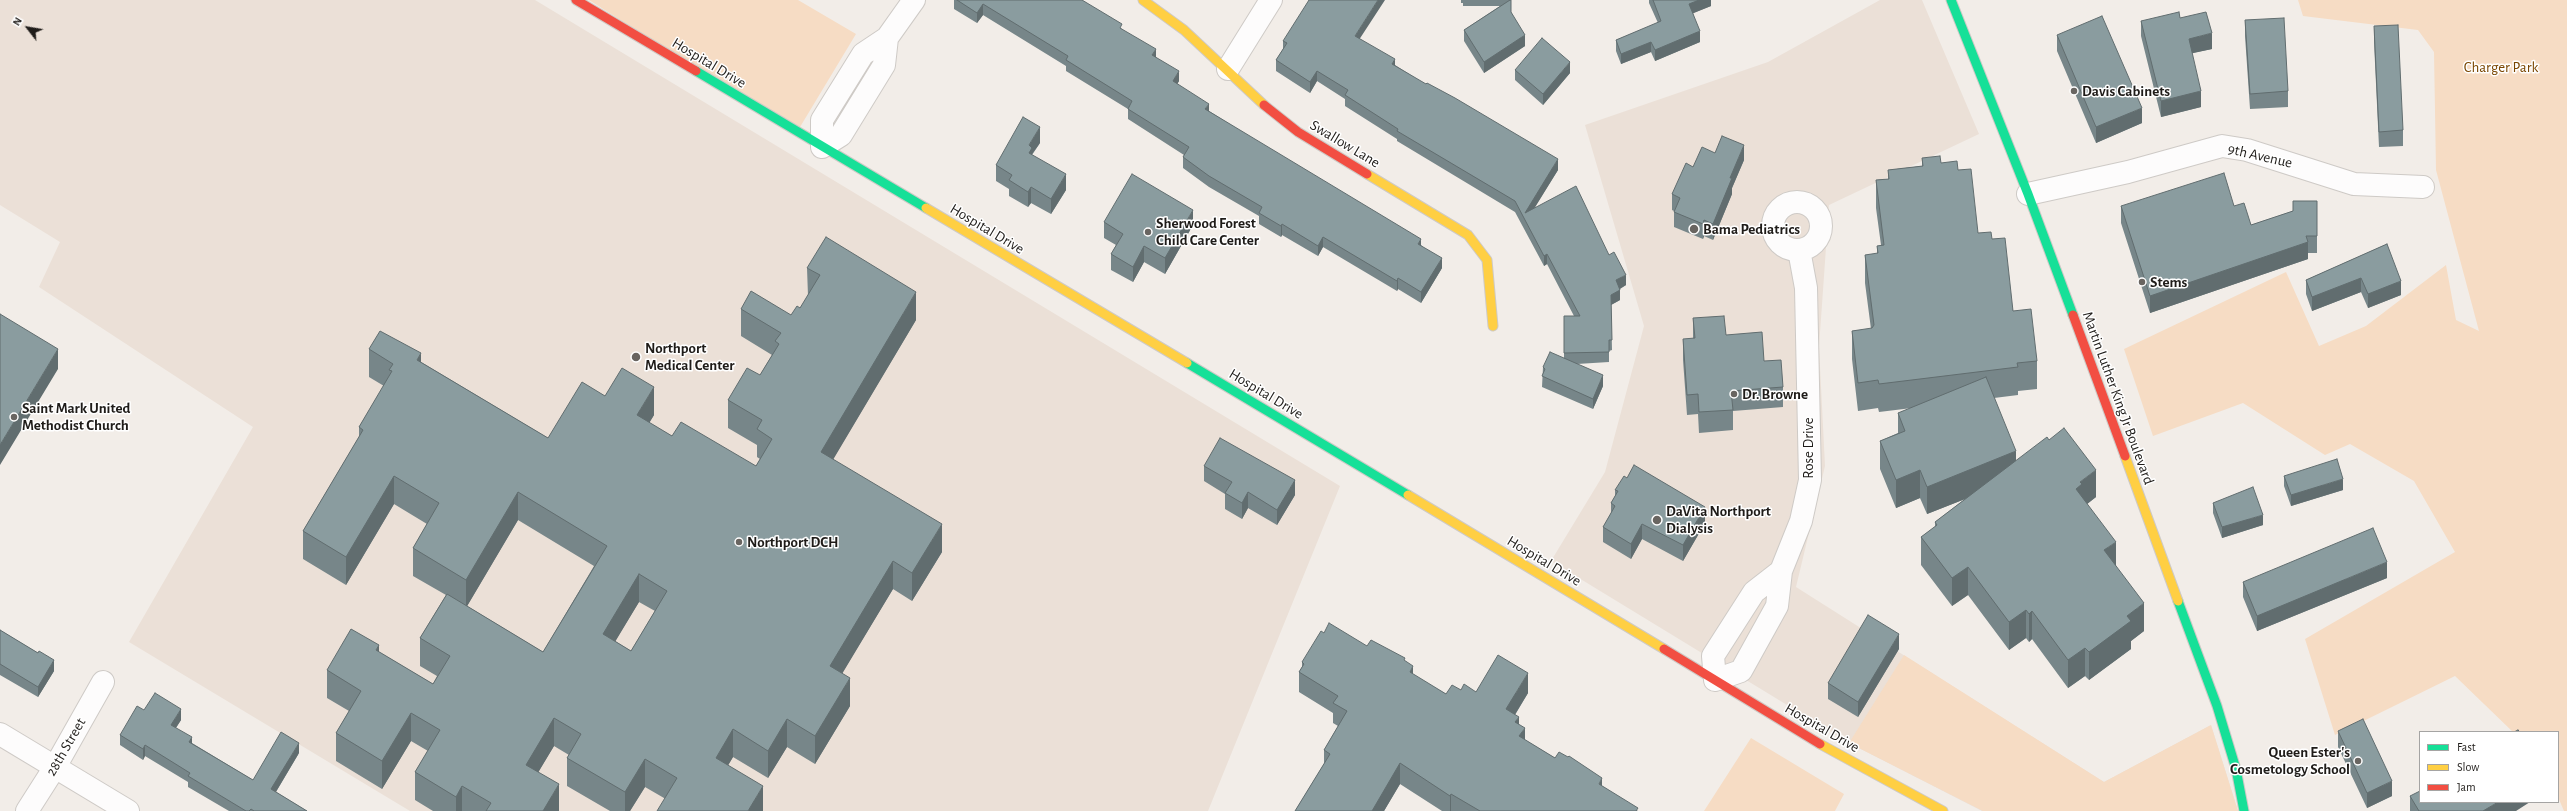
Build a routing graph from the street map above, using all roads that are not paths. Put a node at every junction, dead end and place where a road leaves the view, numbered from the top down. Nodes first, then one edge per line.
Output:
1 (576, 0) edge
2 (914, 0) edge
3 (1143, 0) edge
4 (1271, 0) edge
5 (1951, 0) edge
6 (1228, 69) junction
7 (822, 147) junction
8 (2423, 187) dead end
9 (2028, 194) junction
10 (1799, 250) dead end
11 (1493, 326) dead end
12 (1781, 571) junction
13 (1715, 680) junction
14 (103, 682) dead end
15 (0, 734) edge
16 (55, 767) junction
17 (27, 811) edge
18 (128, 811) edge
19 (1943, 811) edge
20 (2244, 811) edge

1 - 7 street, Hospital Drive
2 - 7 street
3 - 6 street, Swallow Lane
4 - 6 street
5 - 9 street, Martin Luther King Jr Boulevard
6 - 11 street, Swallow Lane
7 - 13 street, Hospital Drive
8 - 9 street, 9th Avenue
9 - 20 street, Martin Luther King Jr Boulevard
10 - 12 street, Rose Drive
12 - 13 street
12 - 13 street, Rose Drive
13 - 19 street, Hospital Drive
14 - 16 street, 28th Street
15 - 16 street
16 - 17 street, 28th Street
16 - 18 street

